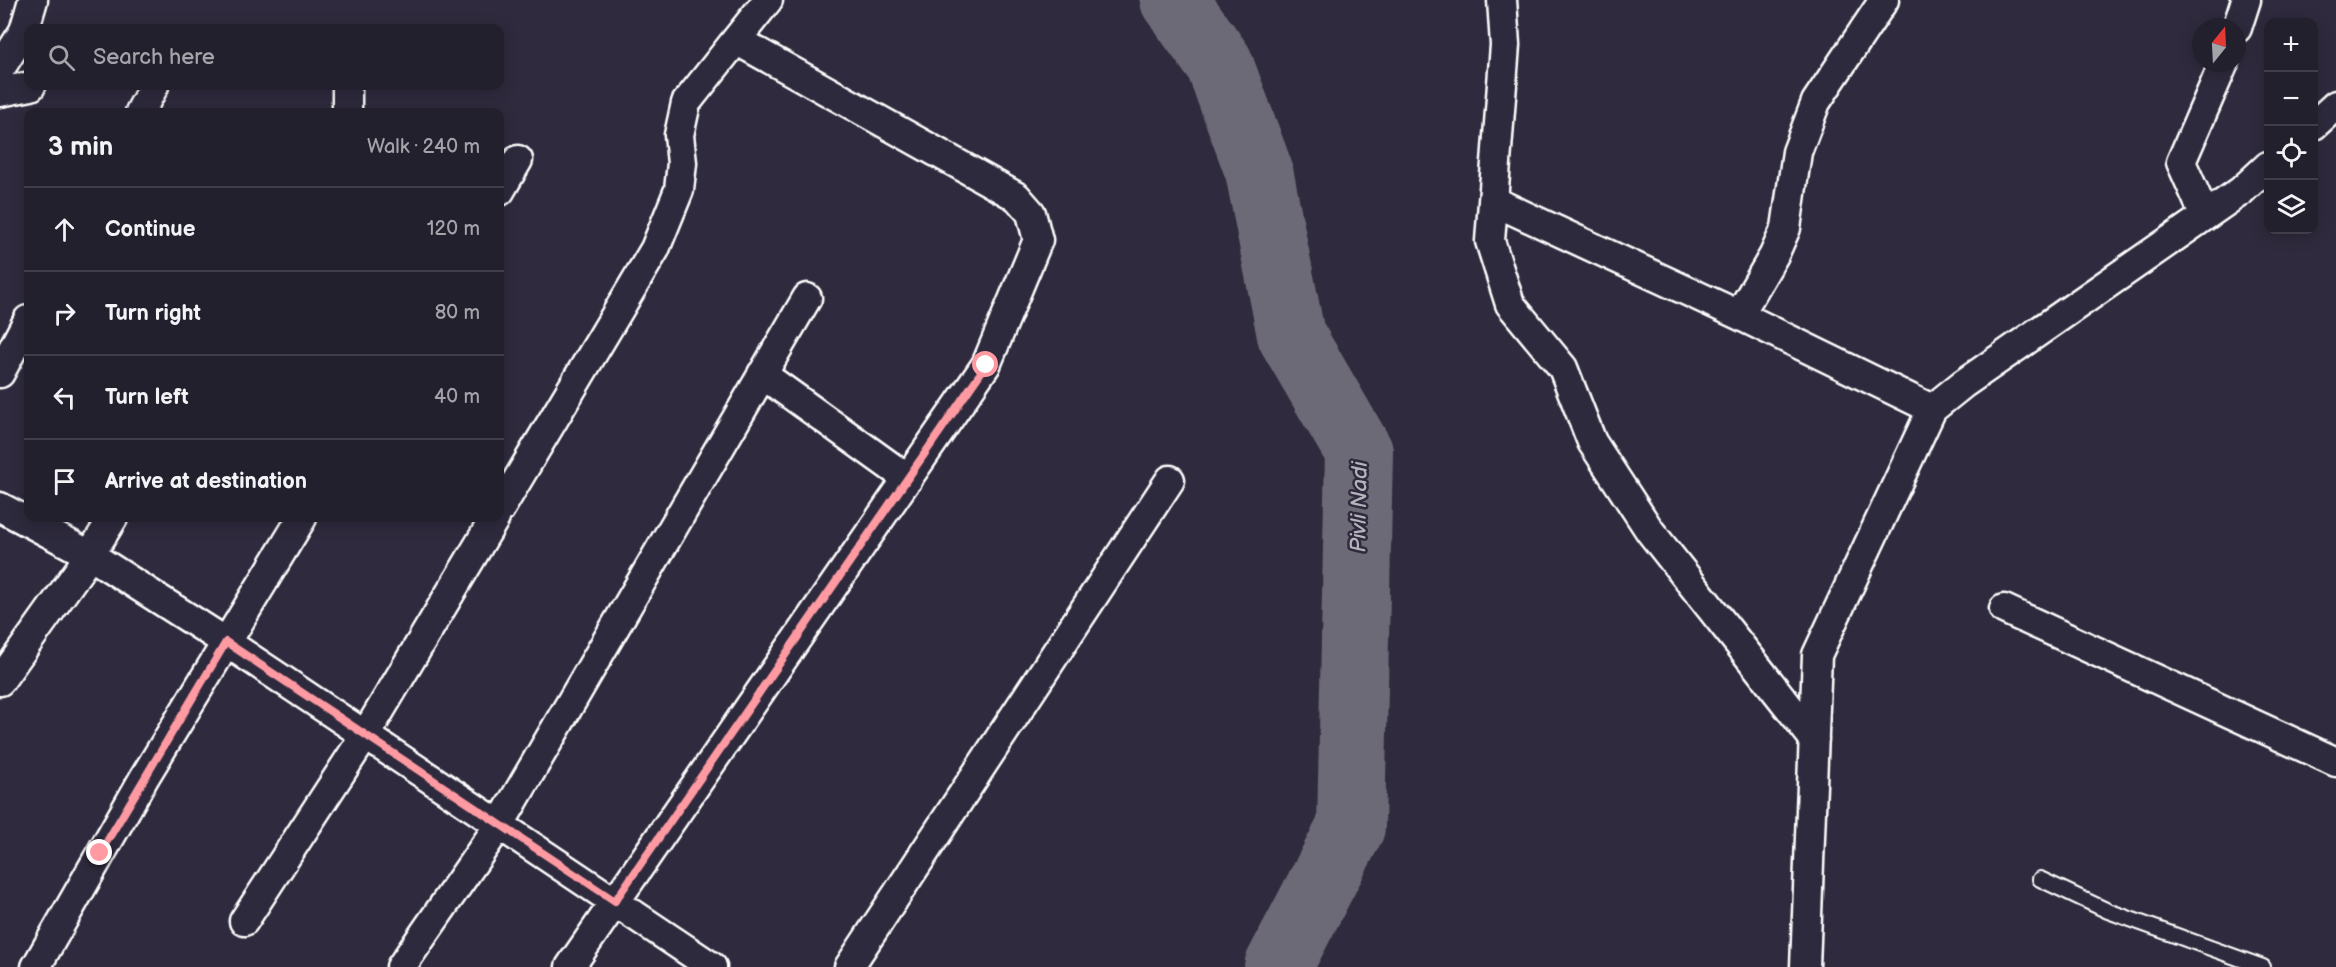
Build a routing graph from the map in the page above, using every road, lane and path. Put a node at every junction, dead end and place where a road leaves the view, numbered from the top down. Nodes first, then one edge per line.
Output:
1 (33, 0) edge
2 (768, 0) edge
3 (1502, 0) edge
4 (1884, 0) edge
5 (2246, 0) edge
6 (2240, 18) edge
7 (26, 24) edge
8 (24, 31) edge
9 (736, 40) junction
10 (0, 69) edge
11 (2220, 72) edge
12 (24, 88) edge
13 (152, 90) edge
14 (347, 90) edge
15 (0, 92) edge
16 (2336, 105) edge
17 (142, 108) edge
18 (347, 108) edge
19 (2318, 121) edge
20 (518, 160) dead end
21 (2264, 170) edge
22 (504, 184) edge
23 (1493, 201) junction
24 (2205, 216) junction
25 (807, 298) dead end
26 (1739, 315) junction
27 (24, 328) edge
28 (0, 373) edge
29 (762, 374) junction
30 (1932, 409) junction
31 (908, 479) junction
32 (1170, 480) dead end
33 (504, 502) edge
34 (0, 507) edge
35 (24, 520) edge
36 (28, 522) edge
37 (111, 522) edge
38 (300, 522) edge
39 (493, 522) edge
40 (90, 555) junction
41 (2004, 609) dead end
42 (226, 642) junction
43 (0, 681) edge
44 (366, 734) junction
45 (1814, 739) junction
46 (2336, 762) edge
47 (500, 824) junction
48 (2040, 879) dead end
49 (615, 901) junction
50 (244, 921) dead end
51 (36, 967) edge
52 (401, 967) edge
53 (570, 967) edge
54 (712, 967) edge
55 (849, 967) edge
56 (1805, 967) edge
57 (2263, 967) edge

1 - 7 street
2 - 9 street
3 - 23 street
4 - 26 street
5 - 6 street
8 - 10 street
9 - 31 street
9 - 33 street
11 - 24 street
12 - 15 street
13 - 17 street
14 - 18 street
16 - 19 street
20 - 22 street
21 - 24 street
23 - 26 street
23 - 45 street
24 - 30 street
25 - 29 street
26 - 30 street
27 - 28 street
29 - 31 street
29 - 47 street
30 - 45 street
31 - 49 street
32 - 55 street
34 - 35 street
36 - 40 street
37 - 40 street
38 - 42 street
39 - 44 street
40 - 42 street
40 - 43 street
41 - 46 street
42 - 44 street
42 - 51 street
44 - 47 street
44 - 50 street
45 - 56 street
47 - 49 street
47 - 52 street
48 - 57 lane
49 - 53 street
49 - 54 street

